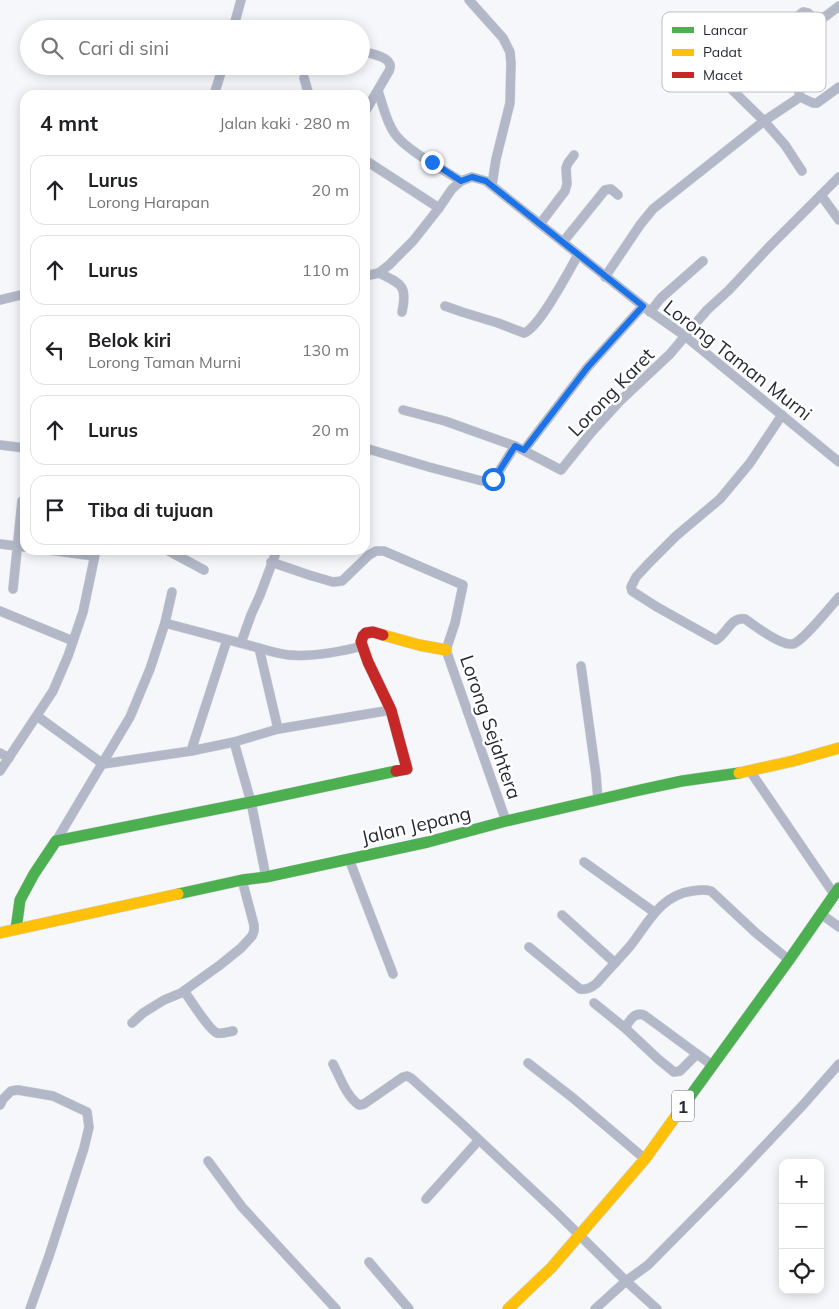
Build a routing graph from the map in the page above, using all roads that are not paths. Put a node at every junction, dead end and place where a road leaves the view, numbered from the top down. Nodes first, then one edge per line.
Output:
1 (241, 0) edge
2 (469, 0) edge
3 (839, 6) edge
4 (826, 16) edge
5 (236, 20) edge
6 (370, 53) edge
7 (220, 75) edge
8 (304, 78) dead end
9 (839, 87) edge
10 (216, 90) edge
11 (307, 90) edge
12 (378, 91) junction
13 (734, 92) edge
14 (799, 92) edge
15 (800, 97) junction
16 (370, 104) edge
17 (764, 121) junction
18 (574, 155) dead end
19 (370, 163) edge
20 (802, 171) dead end
21 (839, 177) edge
22 (461, 181) junction
23 (492, 186) junction
24 (618, 195) dead end
25 (821, 195) junction
26 (439, 208) junction
27 (839, 220) edge
28 (540, 224) junction
29 (563, 242) junction
30 (578, 255) junction
31 (703, 261) dead end
32 (379, 272) junction
33 (370, 275) edge
34 (605, 277) junction
35 (20, 295) edge
36 (0, 300) edge
37 (445, 306) dead end
38 (646, 309) junction
39 (402, 312) dead end
40 (684, 336) junction
41 (403, 410) dead end
42 (782, 415) junction
43 (0, 444) edge
44 (20, 447) edge
45 (519, 448) junction
46 (370, 449) edge
47 (839, 462) edge
48 (0, 544) edge
49 (20, 547) edge
50 (20, 552) edge
51 (370, 554) edge
52 (95, 555) edge
53 (176, 555) edge
54 (274, 555) edge
55 (369, 555) edge
56 (271, 562) junction
57 (204, 570) dead end
58 (13, 589) dead end
59 (172, 592) dead end
60 (839, 597) edge
61 (0, 611) edge
62 (165, 623) junction
63 (227, 640) junction
64 (73, 641) junction
65 (241, 643) junction
66 (363, 646) junction
67 (259, 648) junction
68 (446, 650) junction
69 (581, 666) dead end
70 (391, 710) junction
71 (36, 716) junction
72 (278, 730) junction
73 (234, 742) junction
74 (839, 748) edge
75 (191, 751) junction
76 (0, 753) edge
77 (9, 758) junction
78 (103, 764) junction
79 (750, 770) junction
80 (0, 771) edge
81 (598, 800) junction
82 (251, 802) junction
83 (506, 821) junction
84 (56, 841) junction
85 (349, 859) junction
86 (584, 862) dead end
87 (266, 877) junction
88 (242, 880) junction
89 (837, 891) edge
90 (654, 912) junction
91 (821, 914) junction
92 (562, 915) dead end
93 (839, 927) edge
94 (16, 929) junction
95 (0, 933) edge
96 (529, 947) dead end
97 (789, 960) junction
98 (615, 963) junction
99 (393, 974) dead end
100 (184, 991) junction
101 (594, 1003) dead end
102 (132, 1023) dead end
103 (625, 1028) junction
104 (233, 1030) dead end
105 (697, 1054) junction
106 (528, 1063) dead end
107 (332, 1064) dead end
108 (839, 1064) edge
109 (712, 1065) junction
110 (0, 1105) edge
111 (479, 1140) junction
112 (645, 1159) junction
113 (208, 1161) dead end
114 (426, 1200) dead end
115 (580, 1235) junction
116 (369, 1262) dead end
117 (626, 1281) junction
118 (30, 1309) edge
119 (336, 1309) edge
120 (409, 1309) edge
121 (508, 1309) edge
122 (595, 1309) edge
123 (657, 1309) edge

1 - 5 street
2 - 23 street
3 - 4 street
6 - 12 street
7 - 10 street
8 - 11 street
9 - 15 street
12 - 16 street
12 - 22 street
13 - 17 street
14 - 15 street
15 - 17 street
17 - 20 street
17 - 34 street
18 - 28 street
19 - 26 street
21 - 25 street, Lorong Karet
22 - 23 street, Lorong Taman Murni
22 - 26 street
23 - 28 street, Lorong Taman Murni
24 - 29 street
25 - 27 street
25 - 40 street, Lorong Karet
26 - 32 street
28 - 29 street, Lorong Taman Murni
29 - 30 street, Lorong Taman Murni
30 - 34 street, Lorong Taman Murni
30 - 37 street
31 - 38 street
32 - 33 street
32 - 39 street
34 - 38 street, Lorong Taman Murni
35 - 36 street
38 - 40 street, Lorong Taman Murni
38 - 45 street
40 - 42 street, Lorong Taman Murni
40 - 45 street, Lorong Karet
41 - 45 street
42 - 47 street, Lorong Taman Murni
42 - 60 street
43 - 44 street
45 - 46 street
48 - 49 street
50 - 58 street
51 - 68 street, Lorong Sejahtera
52 - 64 street
53 - 57 street
54 - 56 street
55 - 56 street, Lorong Sejahtera
56 - 65 street
59 - 62 street
61 - 64 street
62 - 63 street
62 - 78 street
63 - 65 street
63 - 75 street
64 - 71 street
65 - 67 street
66 - 67 street
66 - 68 main road
66 - 70 main road
67 - 72 street
68 - 83 street, Lorong Sejahtera
69 - 81 street
70 - 72 street
70 - 82 main road
71 - 77 street
71 - 78 street
72 - 73 street
73 - 75 street
73 - 82 street
74 - 79 main road, Jalan Jepang
75 - 78 street
76 - 77 street
77 - 80 street
78 - 84 street
79 - 81 main road, Jalan Jepang
79 - 89 street
81 - 83 main road, Jalan Jepang
82 - 84 main road
82 - 87 street
83 - 85 main road, Jalan Jepang
84 - 94 main road
85 - 87 main road, Jalan Jepang
85 - 99 street
86 - 90 street
87 - 88 main road, Jalan Jepang
88 - 94 main road, Jalan Jepang
88 - 100 street
89 - 91 main road, 1
90 - 97 street
90 - 98 street
91 - 93 street
91 - 97 main road, 1
92 - 98 street
94 - 95 main road, Jalan Jepang
96 - 98 street
97 - 109 main road, 1
100 - 102 street
100 - 104 street
101 - 103 street
103 - 105 street
103 - 105 street
105 - 109 street
106 - 112 street
107 - 111 street
108 - 117 street
109 - 112 main road, 1
110 - 118 street
111 - 114 street
111 - 115 street
112 - 115 main road, 1
113 - 119 street
115 - 117 street
115 - 121 main road, 1
116 - 120 street
117 - 122 street
117 - 123 street

